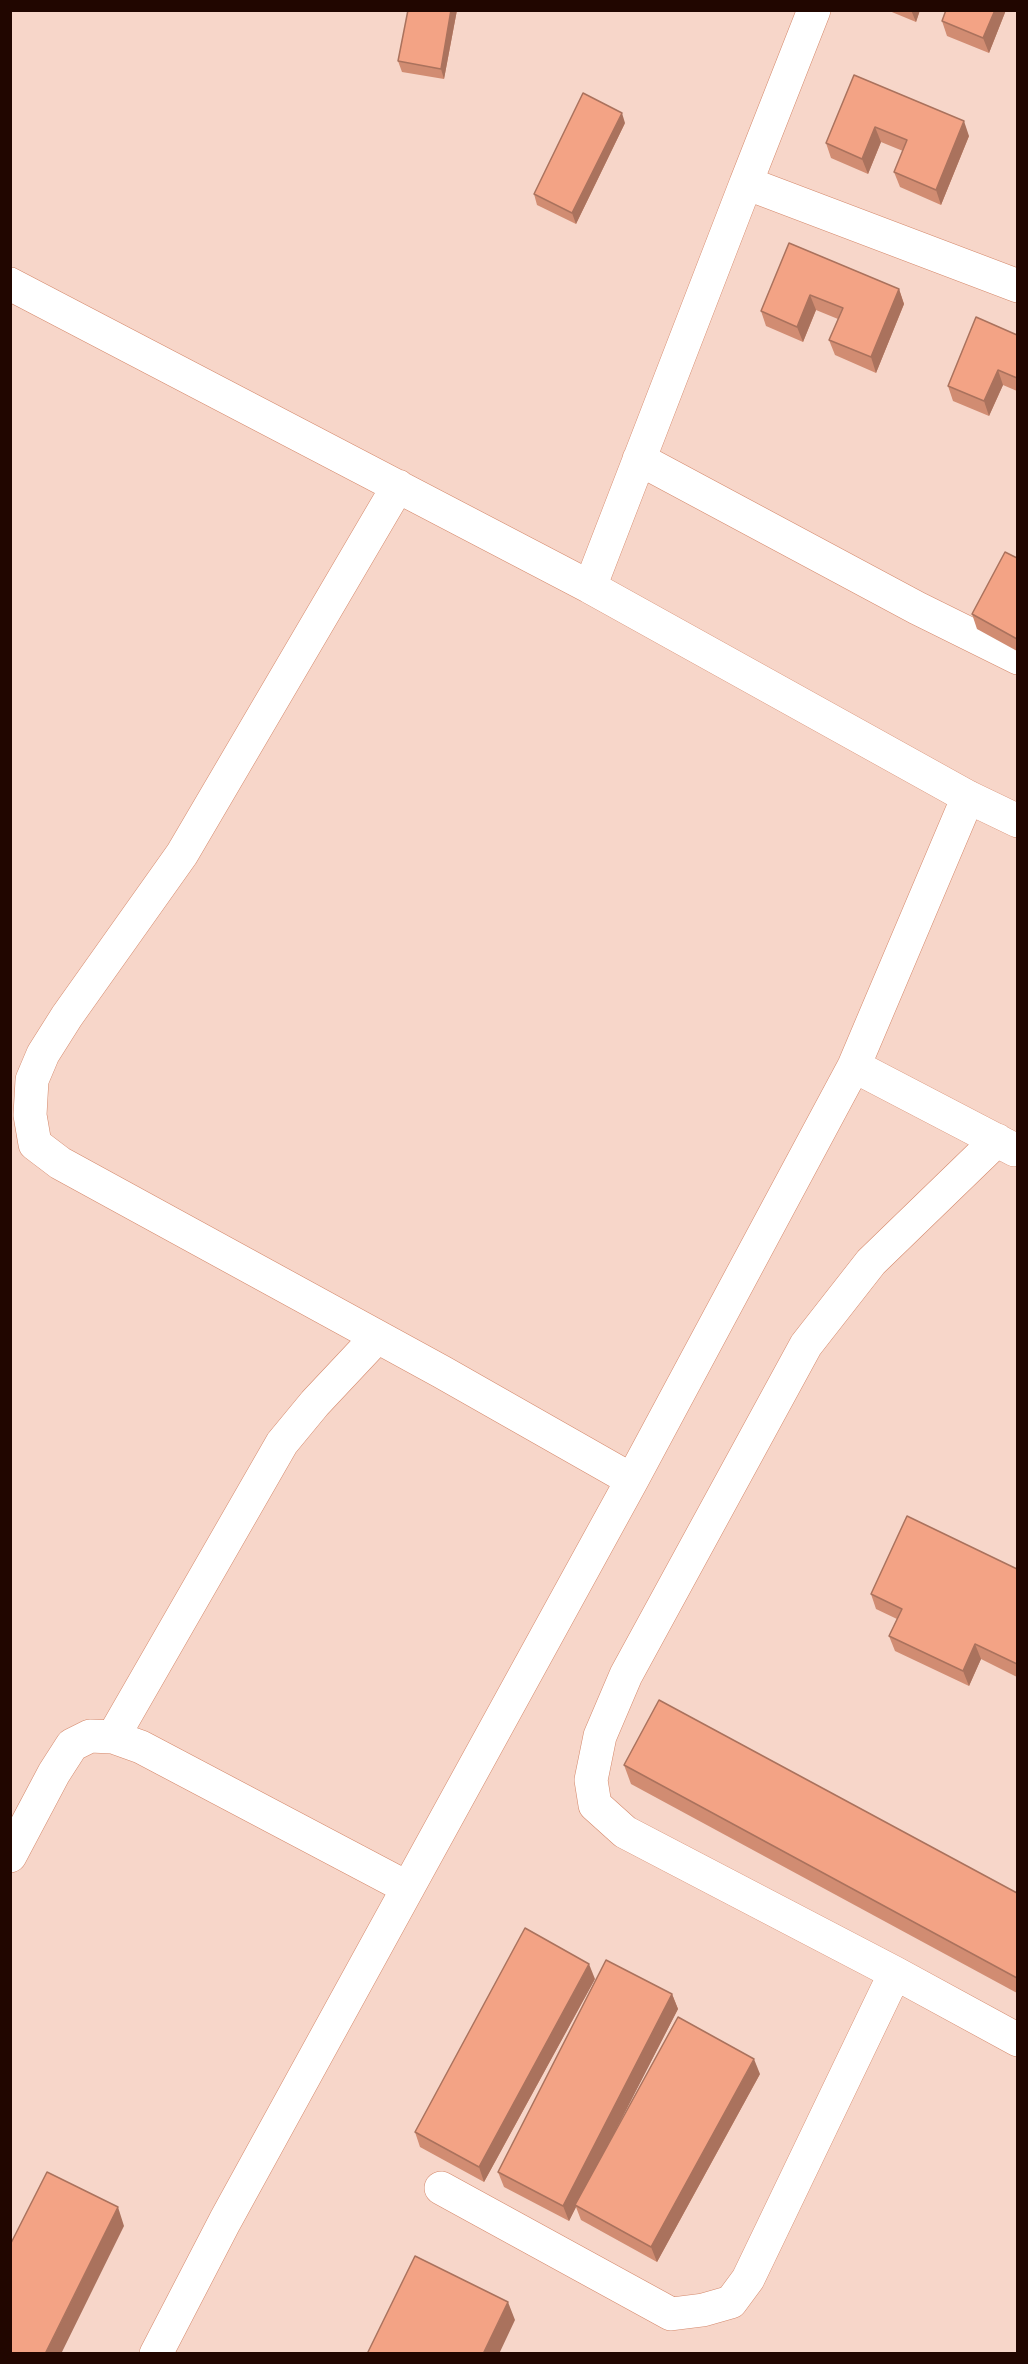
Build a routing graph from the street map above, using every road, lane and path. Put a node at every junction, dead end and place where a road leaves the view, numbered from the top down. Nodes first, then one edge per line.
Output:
1 (813, 11) edge
2 (746, 183) junction
3 (10, 284) edge
4 (1017, 286) edge
5 (639, 459) junction
6 (398, 486) junction
7 (590, 587) junction
8 (1017, 658) edge
9 (968, 797) junction
10 (1017, 821) edge
11 (855, 1066) junction
12 (1007, 1146) edge
13 (377, 1336) junction
14 (632, 1480) junction
15 (112, 1737) junction
16 (10, 1856) edge
17 (408, 1888) junction
18 (895, 1973) junction
19 (1017, 2040) edge
20 (441, 2188) dead end
21 (156, 2354) edge

1 - 2 street
2 - 4 street
2 - 5 street
3 - 6 street
5 - 7 street
5 - 8 street
6 - 7 street
6 - 13 street
7 - 9 street
9 - 10 street
9 - 11 street
11 - 12 street
11 - 14 street
12 - 18 street
13 - 14 street
13 - 15 street
14 - 17 street
15 - 16 street
15 - 17 street
17 - 21 street
18 - 19 street
18 - 20 street

